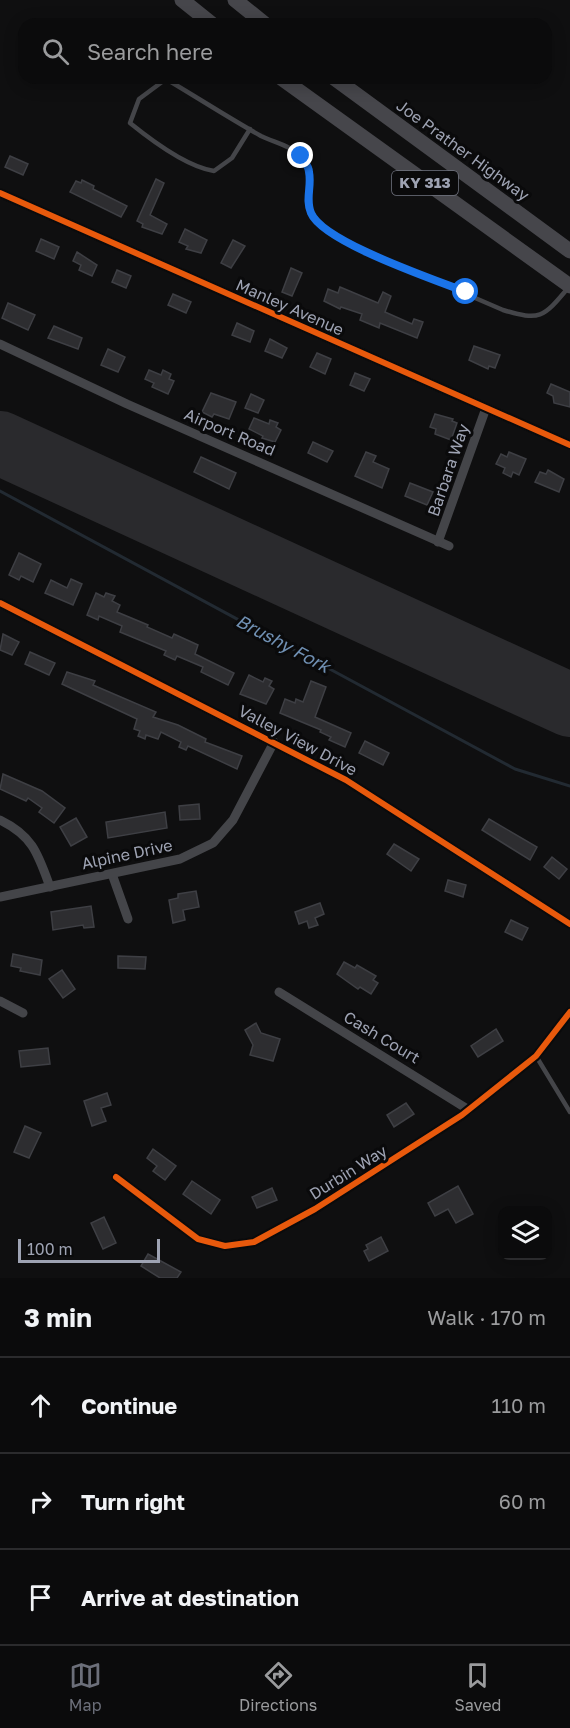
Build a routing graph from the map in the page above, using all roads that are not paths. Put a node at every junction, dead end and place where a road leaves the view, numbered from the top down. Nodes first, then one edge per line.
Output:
1 (182, 0) edge
2 (235, 0) edge
3 (204, 18) edge
4 (257, 18) edge
5 (159, 84) edge
6 (174, 84) edge
7 (289, 84) edge
8 (342, 84) edge
9 (250, 129) junction
10 (0, 193) edge
11 (570, 251) edge
12 (570, 286) edge
13 (0, 345) edge
14 (486, 408) junction
15 (570, 445) edge
16 (438, 542) junction
17 (449, 546) dead end
18 (0, 603) edge
19 (274, 742) junction
20 (0, 820) edge
21 (112, 874) junction
22 (50, 887) junction
23 (0, 897) edge
24 (128, 919) dead end
25 (570, 924) edge
26 (279, 992) dead end
27 (0, 1001) edge
28 (570, 1012) edge
29 (23, 1013) dead end
30 (536, 1056) junction
31 (469, 1110) junction
32 (570, 1112) edge
33 (116, 1177) dead end

1 - 3 highway
2 - 4 highway
5 - 9 lane
6 - 9 lane
7 - 12 highway, KY 313
8 - 11 highway, Joe Prather Highway / KY 313
9 - 12 lane
10 - 14 street, Manley Avenue
13 - 16 street, Airport Road
14 - 15 street, Manley Avenue
14 - 16 street, Barbara Way
16 - 17 street, Airport Road
18 - 19 street, Valley View Drive
19 - 21 street, Alpine Drive
19 - 25 street, Valley View Drive
20 - 22 street
21 - 22 street, Alpine Drive
21 - 24 street
22 - 23 street, Alpine Drive
26 - 31 street, Cash Court
27 - 29 street
28 - 30 street, Durbin Way
30 - 31 street, Durbin Way
30 - 32 lane
31 - 33 street, Durbin Way

